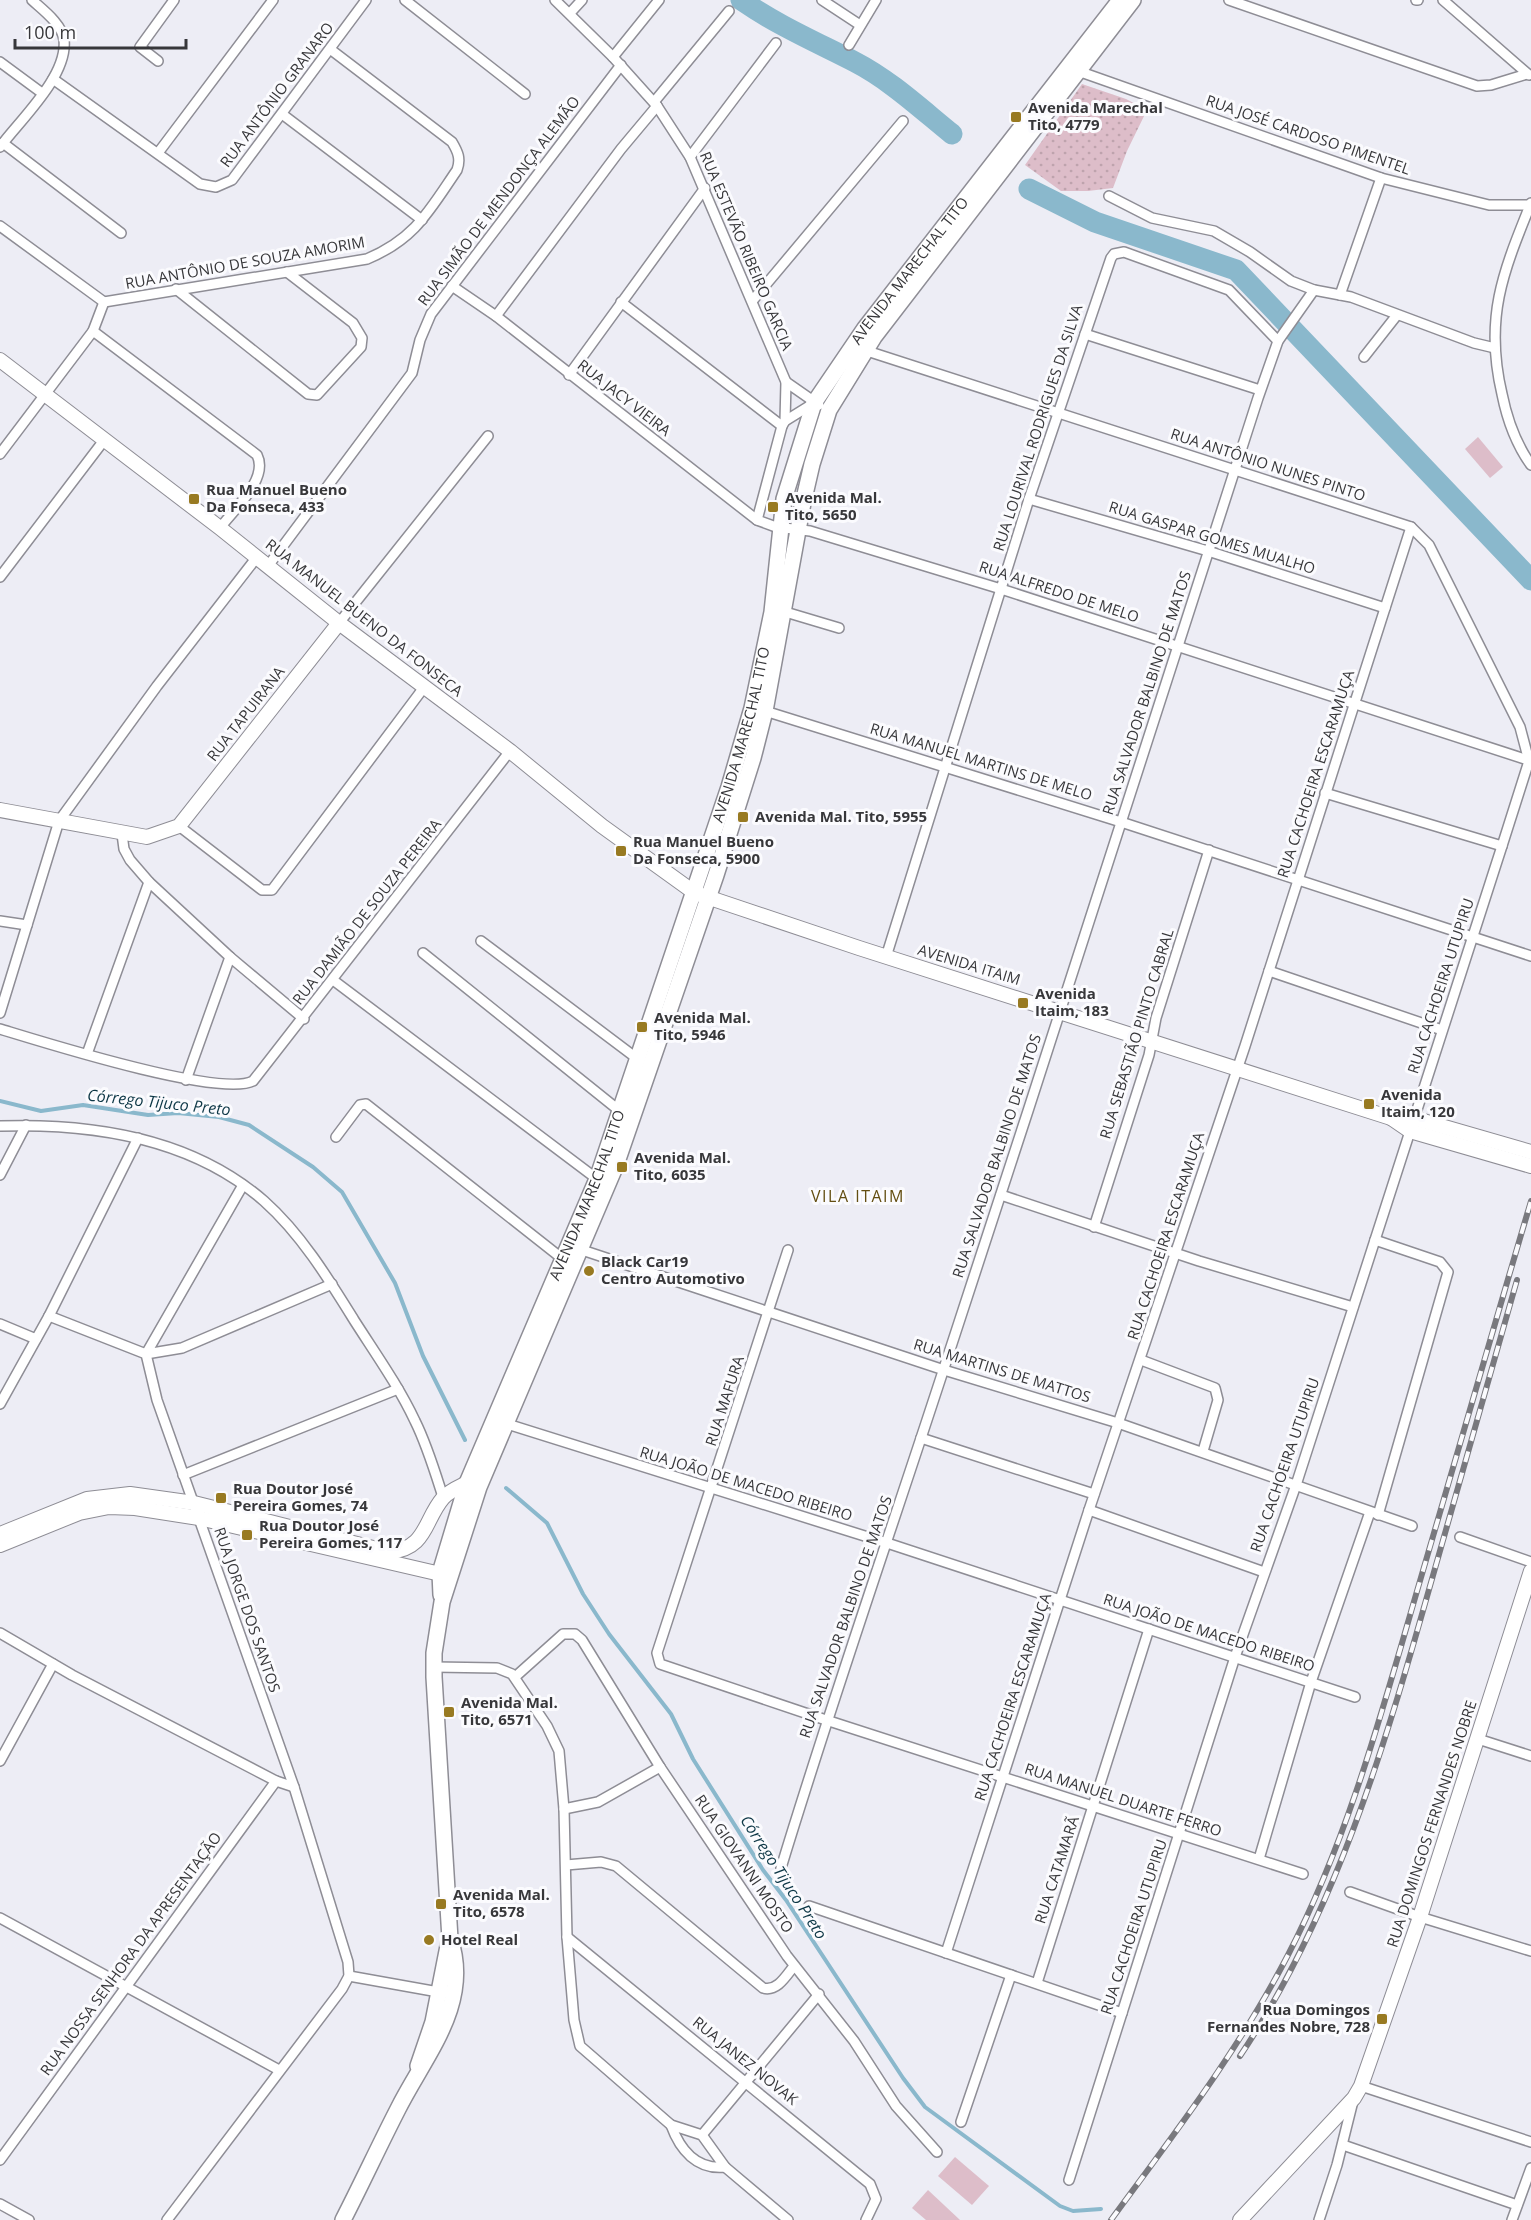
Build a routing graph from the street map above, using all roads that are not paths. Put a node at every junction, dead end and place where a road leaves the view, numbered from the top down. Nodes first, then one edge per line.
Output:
1 (32, 0) edge
2 (174, 0) edge
3 (273, 0) edge
4 (366, 0) edge
5 (405, 0) edge
6 (555, 0) edge
7 (582, 0) edge
8 (658, 0) edge
9 (822, 0) edge
10 (876, 0) edge
11 (1122, 0) edge
12 (1229, 0) edge
13 (1443, 0) edge
14 (729, 11) dead end
15 (570, 14) junction
16 (860, 25) junction
17 (776, 43) dead end
18 (849, 45) dead end
19 (330, 49) junction
20 (613, 57) junction
21 (158, 61) dead end
22 (0, 62) edge
23 (621, 65) junction
24 (1078, 71) junction
25 (1529, 75) edge
26 (54, 79) junction
27 (42, 93) junction
28 (525, 94) dead end
29 (656, 104) junction
30 (282, 114) junction
31 (903, 121) dead end
32 (2, 145) edge
33 (158, 153) junction
34 (690, 156) junction
35 (1381, 178) junction
36 (705, 188) junction
37 (1109, 196) dead end
38 (1531, 204) edge
39 (422, 220) junction
40 (0, 226) edge
41 (121, 233) dead end
42 (287, 272) junction
43 (452, 286) junction
44 (176, 289) junction
45 (1314, 290) junction
46 (1340, 295) junction
47 (753, 300) junction
48 (104, 302) junction
49 (621, 302) junction
50 (1397, 315) junction
51 (496, 316) junction
52 (93, 331) junction
53 (1085, 334) junction
54 (1281, 337) junction
55 (1495, 348) junction
56 (864, 350) junction
57 (1364, 357) dead end
58 (0, 360) edge
59 (569, 375) junction
60 (786, 382) junction
61 (1260, 390) junction
62 (45, 393) junction
63 (814, 403) junction
64 (829, 410) junction
65 (1059, 412) junction
66 (783, 424) junction
67 (488, 436) dead end
68 (105, 439) junction
69 (0, 454) edge
70 (1531, 465) edge
71 (1234, 471) junction
72 (1029, 499) junction
73 (758, 520) junction
74 (780, 527) junction
75 (220, 528) junction
76 (1411, 528) junction
77 (798, 529) junction
78 (1208, 551) junction
79 (257, 557) junction
80 (268, 566) junction
81 (0, 577) edge
82 (1001, 589) junction
83 (1385, 608) junction
84 (782, 611) junction
85 (339, 623) junction
86 (839, 628) dead end
87 (1178, 647) junction
88 (425, 686) junction
89 (1354, 704) junction
90 (765, 711) junction
91 (510, 751) junction
92 (1530, 761) edge
93 (944, 766) junction
94 (1325, 793) junction
95 (0, 810) edge
96 (58, 821) junction
97 (1120, 822) junction
98 (179, 826) junction
99 (122, 834) junction
100 (1502, 846) junction
101 (1209, 850) junction
102 (1298, 879) junction
103 (149, 882) junction
104 (702, 895) junction
105 (0, 921) edge
106 (27, 926) junction
107 (1473, 937) junction
108 (481, 941) dead end
109 (423, 953) dead end
110 (1530, 953) edge
111 (230, 957) junction
112 (886, 957) junction
113 (1269, 971) junction
114 (333, 980) junction
115 (1060, 1010) junction
116 (0, 1013) edge
117 (304, 1019) junction
118 (0, 1029) edge
119 (1442, 1030) junction
120 (1152, 1040) junction
121 (87, 1054) junction
122 (639, 1060) junction
123 (1238, 1067) junction
124 (186, 1080) junction
125 (621, 1112) junction
126 (26, 1125) junction
127 (1412, 1125) junction
128 (0, 1126) edge
129 (1435, 1131) junction
130 (336, 1137) dead end
131 (138, 1138) junction
132 (1531, 1152) edge
133 (1531, 1166) edge
134 (0, 1175) edge
135 (597, 1179) junction
136 (243, 1185) junction
137 (1001, 1195) junction
138 (1094, 1227) junction
139 (1375, 1240) junction
140 (582, 1250) junction
141 (788, 1250) dead end
142 (1176, 1253) junction
143 (564, 1260) junction
144 (332, 1284) junction
145 (1353, 1307) junction
146 (768, 1312) junction
147 (49, 1316) junction
148 (0, 1324) edge
149 (36, 1339) junction
150 (146, 1354) junction
151 (1141, 1360) junction
152 (944, 1370) junction
153 (398, 1389) junction
154 (0, 1404) edge
155 (504, 1423) junction
156 (1118, 1423) junction
157 (921, 1438) junction
158 (1203, 1451) junction
159 (183, 1475) junction
160 (467, 1483) junction
161 (1296, 1485) junction
162 (712, 1490) junction
163 (1094, 1494) junction
164 (443, 1497) junction
165 (194, 1503) junction
166 (1089, 1510) junction
167 (1374, 1513) junction
168 (199, 1518) junction
169 (1412, 1526) dead end
170 (0, 1534) edge
171 (1460, 1537) dead end
172 (887, 1543) junction
173 (412, 1544) junction
174 (0, 1545) edge
175 (1531, 1562) edge
176 (1531, 1571) edge
177 (1264, 1572) junction
178 (439, 1573) junction
179 (1060, 1600) junction
180 (1149, 1629) junction
181 (0, 1633) edge
182 (1235, 1658) junction
183 (53, 1664) junction
184 (660, 1664) joint
185 (434, 1667) junction
186 (515, 1677) junction
187 (1311, 1682) junction
188 (1355, 1697) dead end
189 (826, 1720) junction
190 (1478, 1739) junction
191 (1531, 1756) edge
192 (0, 1761) edge
193 (660, 1767) junction
194 (1003, 1776) junction
195 (276, 1781) junction
196 (294, 1787) junction
197 (1094, 1806) junction
198 (564, 1809) junction
199 (1179, 1836) junction
200 (1258, 1859) junction
201 (566, 1865) junction
202 (781, 1868) dead end
203 (1303, 1874) dead end
204 (1350, 1892) dead end
205 (809, 1906) dead end
206 (1420, 1917) junction
207 (0, 1918) edge
208 (567, 1937) junction
209 (1531, 1951) edge
210 (946, 1953) junction
211 (794, 1966) junction
212 (1011, 1975) junction
213 (349, 1976) junction
214 (1037, 1983) junction
215 (126, 1987) junction
216 (446, 1994) junction
217 (819, 1994) junction
218 (1122, 2013) junction
219 (279, 2070) junction
220 (745, 2081) junction
221 (1357, 2092) junction
222 (961, 2122) dead end
223 (671, 2125) junction
224 (702, 2135) junction
225 (1531, 2142) edge
226 (1343, 2145) junction
227 (937, 2152) dead end
228 (0, 2160) edge
229 (725, 2168) junction
230 (1531, 2168) edge
231 (1069, 2180) dead end
232 (0, 2204) edge
233 (1517, 2205) junction
234 (870, 2219) edge
235 (29, 2220) edge
236 (167, 2220) edge
237 (343, 2220) edge
238 (788, 2220) edge
239 (1240, 2220) edge
240 (1319, 2220) edge
241 (1512, 2220) edge

1 - 26 street
2 - 21 street
3 - 33 street
4 - 19 street, RUA ANTÔNIO GRANARO
5 - 28 street
6 - 15 street, RUA ESTEVÃO RIBEIRO GARCIA
7 - 15 street
8 - 20 street
9 - 16 street
10 - 16 street
11 - 24 main road, AVENIDA MARECHAL TITO
11 - 63 main road, AVENIDA MARECHAL TITO
12 - 25 street
13 - 25 street
14 - 29 street
15 - 20 street, RUA ESTEVÃO RIBEIRO GARCIA
16 - 18 street
17 - 34 street
19 - 30 street, RUA ANTÔNIO GRANARO
19 - 39 street, RUA ANTÔNIO DE SOUZA AMORIM
20 - 23 street, RUA ESTEVÃO RIBEIRO GARCIA
22 - 27 street
23 - 29 street, RUA ESTEVÃO RIBEIRO GARCIA
23 - 43 street, RUA SIMÃO DE MENDONÇA ALEMÃO
24 - 35 street, RUA JOSÉ CARDOSO PIMENTEL
24 - 56 main road, AVENIDA MARECHAL TITO
26 - 27 street
26 - 33 street, RUA ANTÔNIO GRANARO
27 - 32 street
29 - 34 street, RUA ESTEVÃO RIBEIRO GARCIA
29 - 51 street
30 - 33 street, RUA ANTÔNIO GRANARO
30 - 39 street
31 - 47 street
32 - 41 street
34 - 36 street, RUA ESTEVÃO RIBEIRO GARCIA
35 - 38 street, RUA JOSÉ CARDOSO PIMENTEL
35 - 46 street
36 - 47 street, RUA ESTEVÃO RIBEIRO GARCIA
36 - 49 street
37 - 45 street
38 - 55 street
39 - 42 street, RUA ANTÔNIO DE SOUZA AMORIM
40 - 48 street
42 - 44 street, RUA ANTÔNIO DE SOUZA AMORIM
42 - 44 street
43 - 51 street, RUA JACY VIEIRA
43 - 80 street, RUA SIMÃO DE MENDONÇA ALEMÃO
44 - 48 street, RUA ANTÔNIO DE SOUZA AMORIM
45 - 46 street
45 - 54 street, RUA SALVADOR BALBINO DE MATOS
46 - 50 street
47 - 60 street, RUA ESTEVÃO RIBEIRO GARCIA
48 - 52 street
49 - 59 street
49 - 66 street
50 - 55 street
50 - 57 street
51 - 59 street, RUA JACY VIEIRA
52 - 62 street
52 - 75 street
53 - 54 street, RUA LOURIVAL RODRIGUES DA SILVA
53 - 61 street
53 - 65 street, RUA LOURIVAL RODRIGUES DA SILVA
54 - 61 street, RUA SALVADOR BALBINO DE MATOS
55 - 70 street
56 - 64 main road, AVENIDA MARECHAL TITO
56 - 65 street, RUA ANTÔNIO NUNES PINTO
58 - 62 street, RUA MANUEL BUENO DA FONSECA
59 - 73 street, RUA JACY VIEIRA
60 - 63 street
60 - 66 street, RUA ESTEVÃO RIBEIRO GARCIA
61 - 71 street, RUA SALVADOR BALBINO DE MATOS
62 - 68 street, RUA MANUEL BUENO DA FONSECA
62 - 69 street
63 - 64 street
63 - 66 street
63 - 74 main road, AVENIDA MARECHAL TITO
64 - 77 main road, AVENIDA MARECHAL TITO
65 - 71 street, RUA ANTÔNIO NUNES PINTO
65 - 72 street, RUA LOURIVAL RODRIGUES DA SILVA
66 - 73 street, RUA ESTEVÃO RIBEIRO GARCIA
67 - 85 street
68 - 75 street, RUA MANUEL BUENO DA FONSECA
68 - 81 street
71 - 76 street, RUA ANTÔNIO NUNES PINTO
71 - 78 street, RUA SALVADOR BALBINO DE MATOS
72 - 78 street, RUA GASPAR GOMES MUALHO
72 - 82 street, RUA LOURIVAL RODRIGUES DA SILVA
73 - 74 street, RUA JACY VIEIRA
74 - 77 street, RUA ALFREDO DE MELO
74 - 104 main road, AVENIDA MARECHAL TITO
75 - 79 street, RUA MANUEL BUENO DA FONSECA
76 - 83 street, RUA CACHOEIRA ESCARAMUÇA
76 - 92 street, RUA ANTÔNIO NUNES PINTO
77 - 82 street, RUA ALFREDO DE MELO
77 - 84 main road, AVENIDA MARECHAL TITO
78 - 83 street, RUA GASPAR GOMES MUALHO
78 - 87 street, RUA SALVADOR BALBINO DE MATOS
79 - 80 street, RUA MANUEL BUENO DA FONSECA
79 - 96 street
80 - 85 street, RUA MANUEL BUENO DA FONSECA
82 - 87 street, RUA ALFREDO DE MELO
82 - 93 street, RUA LOURIVAL RODRIGUES DA SILVA
83 - 89 street, RUA CACHOEIRA ESCARAMUÇA
84 - 86 street
84 - 90 main road, AVENIDA MARECHAL TITO
85 - 88 street, RUA MANUEL BUENO DA FONSECA
85 - 98 street, RUA TAPUIRANA
87 - 89 street, RUA ALFREDO DE MELO
87 - 97 street, RUA SALVADOR BALBINO DE MATOS
88 - 91 street, RUA MANUEL BUENO DA FONSECA
88 - 98 street
89 - 92 street, RUA ALFREDO DE MELO
89 - 94 street, RUA CACHOEIRA ESCARAMUÇA
90 - 93 street, RUA MANUEL MARTINS DE MELO
90 - 104 main road, AVENIDA MARECHAL TITO
91 - 104 street, RUA MANUEL BUENO DA FONSECA
91 - 114 street, RUA DAMIÃO DE SOUZA PEREIRA
92 - 100 street, RUA CACHOEIRA UTUPIRU
93 - 97 street, RUA MANUEL MARTINS DE MELO
93 - 112 street, RUA LOURIVAL RODRIGUES DA SILVA
94 - 100 street
94 - 102 street, RUA CACHOEIRA ESCARAMUÇA
95 - 96 street
96 - 99 street
96 - 106 street
97 - 101 street, RUA MANUEL MARTINS DE MELO
97 - 115 street, RUA SALVADOR BALBINO DE MATOS
98 - 99 street
99 - 103 street
100 - 107 street, RUA CACHOEIRA UTUPIRU
101 - 102 street, RUA MANUEL MARTINS DE MELO
101 - 120 street, RUA SEBASTIÃO PINTO CABRAL
102 - 107 street, RUA MANUEL MARTINS DE MELO
102 - 113 street, RUA CACHOEIRA ESCARAMUÇA
103 - 111 street
103 - 121 street
104 - 112 street, AVENIDA ITAIM
104 - 122 main road, AVENIDA MARECHAL TITO
104 - 140 main road, AVENIDA MARECHAL TITO
105 - 106 street
106 - 116 street
107 - 110 street, RUA MANUEL MARTINS DE MELO
107 - 119 street, RUA CACHOEIRA UTUPIRU
108 - 122 street
109 - 125 street
111 - 117 street
111 - 124 street
112 - 115 street, AVENIDA ITAIM
113 - 119 street
113 - 123 street, RUA CACHOEIRA ESCARAMUÇA
114 - 117 street, RUA DAMIÃO DE SOUZA PEREIRA
114 - 135 street
115 - 120 street, AVENIDA ITAIM
115 - 137 street, RUA SALVADOR BALBINO DE MATOS
117 - 124 street, RUA DAMIÃO DE SOUZA PEREIRA
118 - 121 street
119 - 127 street, RUA CACHOEIRA UTUPIRU
120 - 123 street, AVENIDA ITAIM
120 - 138 street, RUA SEBASTIÃO PINTO CABRAL
121 - 124 street
122 - 125 main road, AVENIDA MARECHAL TITO
123 - 127 street, AVENIDA ITAIM
123 - 142 street, RUA CACHOEIRA ESCARAMUÇA
125 - 135 main road, AVENIDA MARECHAL TITO
126 - 128 street
126 - 131 street
126 - 134 street
127 - 129 street, AVENIDA ITAIM
127 - 139 street, RUA CACHOEIRA UTUPIRU
129 - 132 street, AVENIDA ITAIM
129 - 133 street, AVENIDA ITAIM
130 - 143 street
131 - 136 street
131 - 147 street
135 - 143 main road, AVENIDA MARECHAL TITO
136 - 144 street
136 - 150 street
137 - 138 street
137 - 152 street, RUA SALVADOR BALBINO DE MATOS
138 - 142 street
139 - 145 street, RUA CACHOEIRA UTUPIRU
139 - 167 street
140 - 146 street, RUA MARTINS DE MATTOS
140 - 155 main road, AVENIDA MARECHAL TITO
141 - 146 street, RUA MAFURA
142 - 145 street
142 - 151 street, RUA CACHOEIRA ESCARAMUÇA
143 - 160 main road, AVENIDA MARECHAL TITO
144 - 150 street
144 - 153 street
145 - 161 street, RUA CACHOEIRA UTUPIRU
146 - 152 street, RUA MARTINS DE MATTOS
146 - 162 street, RUA MAFURA
147 - 149 street
147 - 150 street
148 - 149 street
149 - 154 street
150 - 159 street, RUA JORGE DOS SANTOS
151 - 156 street, RUA CACHOEIRA ESCARAMUÇA
151 - 158 street
152 - 156 street, RUA MARTINS DE MATTOS
152 - 157 street, RUA SALVADOR BALBINO DE MATOS
153 - 159 street
153 - 164 street
155 - 162 street, RUA JOÃO DE MACEDO RIBEIRO
155 - 178 main road, AVENIDA MARECHAL TITO
156 - 158 street, RUA MARTINS DE MATTOS
156 - 163 street, RUA CACHOEIRA ESCARAMUÇA
157 - 163 street
157 - 172 street, RUA SALVADOR BALBINO DE MATOS
158 - 161 street, RUA MARTINS DE MATTOS
159 - 165 street, RUA JORGE DOS SANTOS
160 - 164 street
160 - 178 main road, AVENIDA MARECHAL TITO
161 - 167 street, RUA MARTINS DE MATTOS
161 - 177 street, RUA CACHOEIRA UTUPIRU
162 - 172 street, RUA JOÃO DE MACEDO RIBEIRO
162 - 184 street, RUA MAFURA
163 - 166 street, RUA CACHOEIRA ESCARAMUÇA
164 - 173 street
165 - 168 street, RUA JORGE DOS SANTOS
165 - 170 street
165 - 173 street
166 - 177 street
166 - 179 street, RUA CACHOEIRA ESCARAMUÇA
167 - 169 street, RUA MARTINS DE MATTOS
167 - 187 street
168 - 174 street
168 - 178 street
168 - 196 street, RUA JORGE DOS SANTOS
171 - 175 street
172 - 179 street, RUA JOÃO DE MACEDO RIBEIRO
172 - 189 street, RUA SALVADOR BALBINO DE MATOS
173 - 178 street
176 - 190 street, RUA DOMINGOS FERNANDES NOBRE
177 - 182 street, RUA CACHOEIRA UTUPIRU
178 - 185 main road, AVENIDA MARECHAL TITO
179 - 180 street, RUA JOÃO DE MACEDO RIBEIRO
179 - 194 street, RUA CACHOEIRA ESCARAMUÇA
180 - 182 street, RUA JOÃO DE MACEDO RIBEIRO
180 - 197 street, RUA CATAMARÃ
181 - 183 street
182 - 187 street, RUA JOÃO DE MACEDO RIBEIRO
182 - 199 street, RUA CACHOEIRA UTUPIRU
183 - 192 street
183 - 195 street
184 - 189 street, RUA MANUEL DUARTE FERRO
185 - 186 street
185 - 216 main road, AVENIDA MARECHAL TITO
186 - 193 street, RUA GIOVANNI MOSTO
186 - 198 street
187 - 188 street, RUA JOÃO DE MACEDO RIBEIRO
187 - 200 street
189 - 194 street, RUA MANUEL DUARTE FERRO
189 - 202 street, RUA SALVADOR BALBINO DE MATOS
190 - 191 street
190 - 206 street, RUA DOMINGOS FERNANDES NOBRE
193 - 198 street
193 - 211 street, RUA GIOVANNI MOSTO
194 - 197 street, RUA MANUEL DUARTE FERRO
194 - 210 street, RUA CACHOEIRA ESCARAMUÇA
195 - 196 street
195 - 215 street, RUA NOSSA SENHORA DA APRESENTAÇÃO
196 - 213 street, RUA JORGE DOS SANTOS
197 - 199 street, RUA MANUEL DUARTE FERRO
197 - 214 street, RUA CATAMARÃ
198 - 201 street
199 - 200 street, RUA MANUEL DUARTE FERRO
199 - 218 street, RUA CACHOEIRA UTUPIRU
200 - 203 street, RUA MANUEL DUARTE FERRO
201 - 208 street
201 - 211 street
204 - 206 street
205 - 210 street
206 - 209 street
206 - 221 street, RUA DOMINGOS FERNANDES NOBRE
207 - 215 street
208 - 220 street, RUA JANEZ NOVAK
208 - 223 street
210 - 212 street
211 - 217 street, RUA GIOVANNI MOSTO
212 - 214 street
212 - 222 street
213 - 216 street
213 - 219 street
214 - 218 street
215 - 219 street
215 - 228 street, RUA NOSSA SENHORA DA APRESENTAÇÃO
216 - 237 main road, AVENIDA MARECHAL TITO
217 - 220 street
217 - 227 street, RUA GIOVANNI MOSTO
218 - 231 street, RUA CACHOEIRA UTUPIRU
219 - 236 street
220 - 224 street
220 - 234 street, RUA JANEZ NOVAK
221 - 225 street
221 - 226 street, RUA DOMINGOS FERNANDES NOBRE
221 - 239 street
223 - 224 street
223 - 229 street
224 - 229 street
226 - 233 street
226 - 240 street, RUA DOMINGOS FERNANDES NOBRE
229 - 238 street
230 - 233 street
232 - 235 street
233 - 241 street

